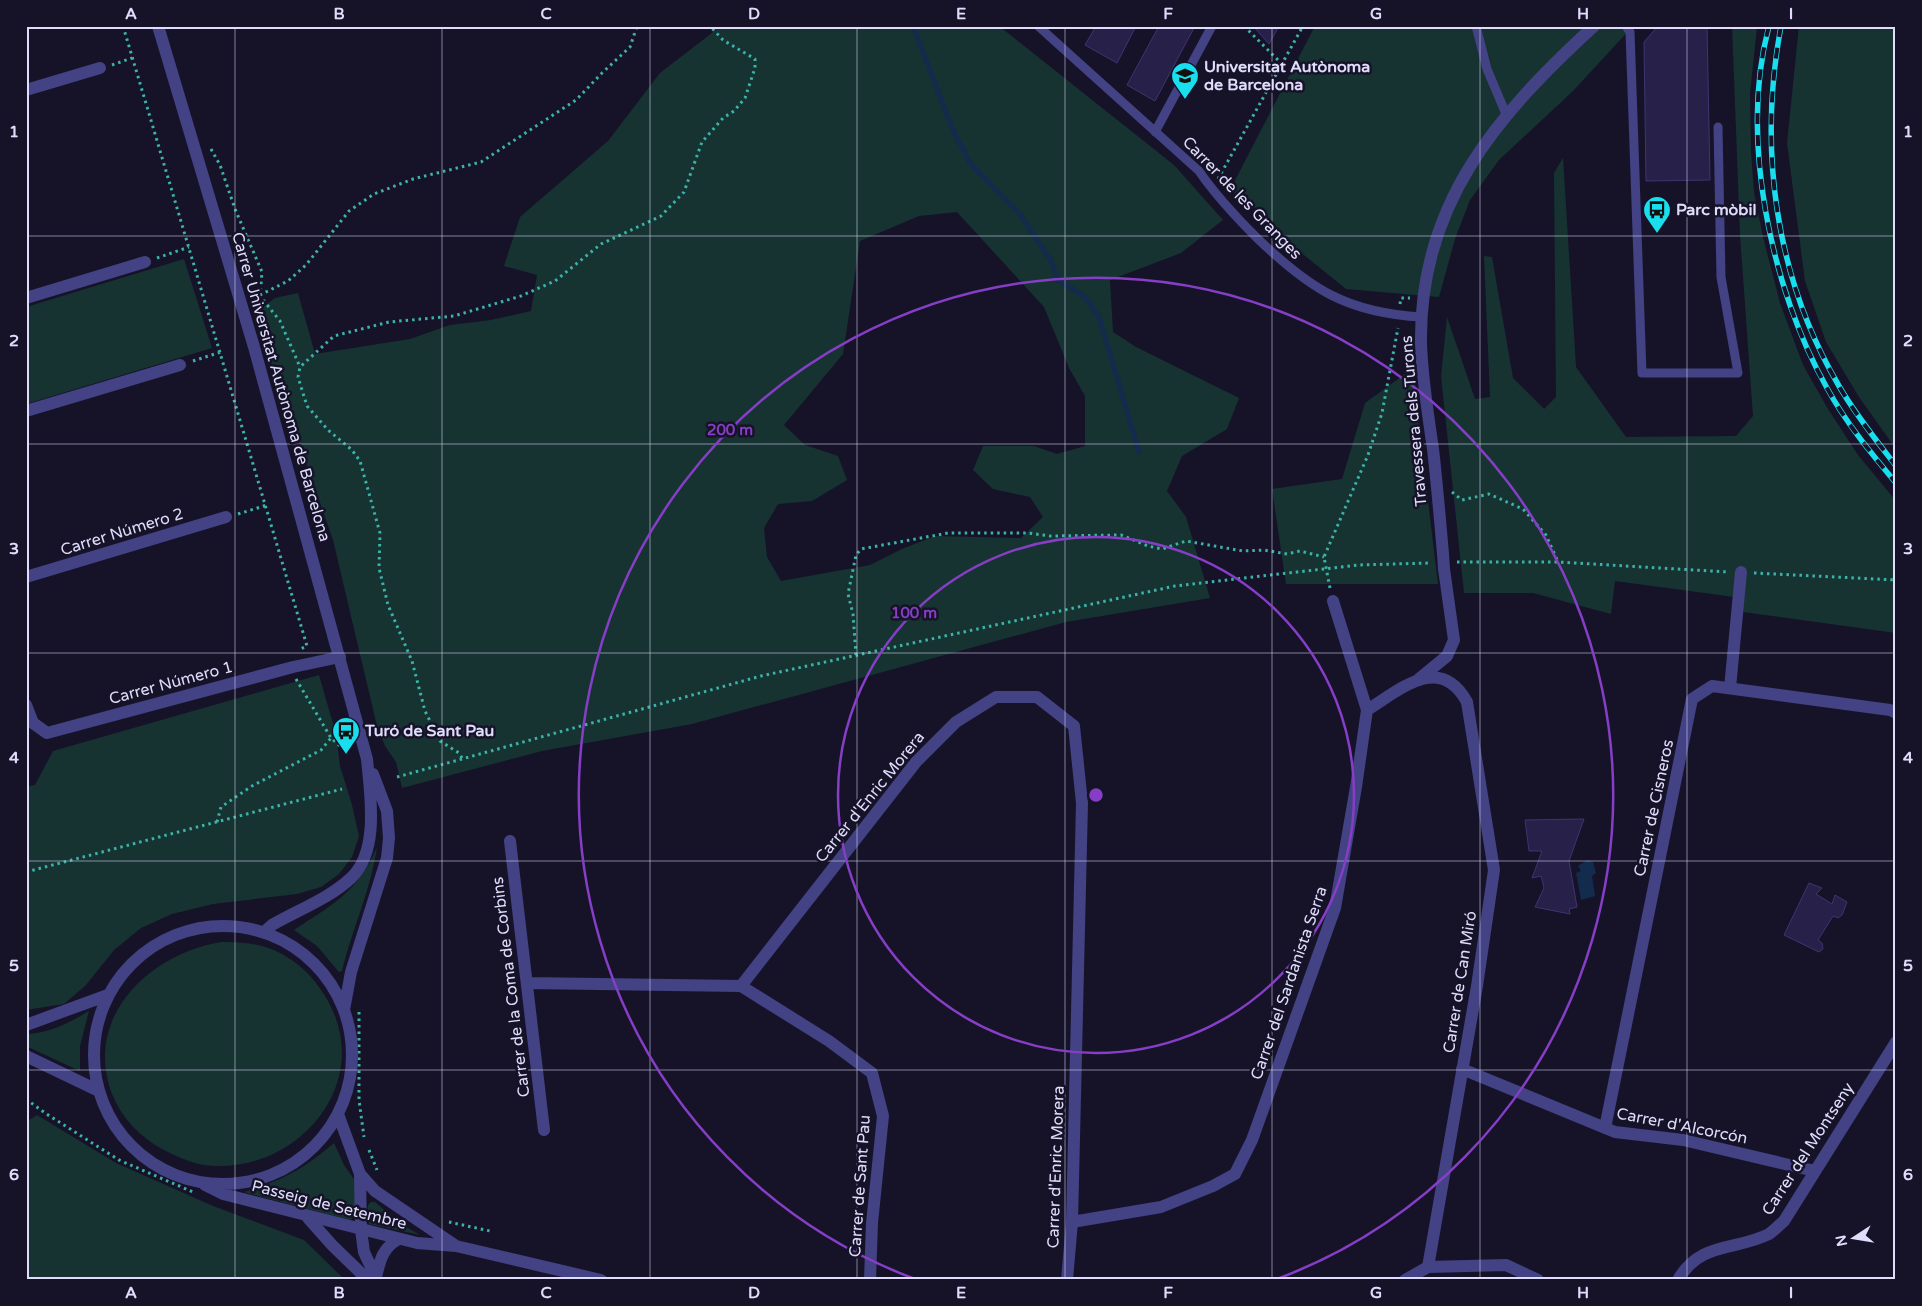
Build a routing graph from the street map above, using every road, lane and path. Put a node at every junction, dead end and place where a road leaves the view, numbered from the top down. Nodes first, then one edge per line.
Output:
1 (123, 26) edge
2 (158, 26) edge
3 (637, 26) edge
4 (710, 26) edge
5 (1038, 26) edge
6 (1212, 26) edge
7 (1244, 26) edge
8 (1302, 26) edge
9 (1476, 26) edge
10 (1594, 26) edge
11 (1626, 26) edge
12 (132, 58) junction
13 (1282, 64) junction
14 (100, 68) joint
15 (26, 90) edge
16 (1506, 114) junction
17 (1718, 127) dead end
18 (1155, 132) junction
19 (208, 144) dead end
20 (1212, 190) junction
21 (190, 247) junction
22 (145, 262) joint
23 (260, 296) junction
24 (26, 298) edge
25 (1412, 298) dead end
26 (1400, 306) dead end
27 (1407, 316) junction
28 (1422, 317) junction
29 (221, 352) junction
30 (180, 365) joint
31 (300, 367) junction
32 (26, 411) edge
33 (1444, 490) junction
34 (267, 505) junction
35 (226, 517) joint
36 (1324, 557) junction
37 (1558, 562) junction
38 (1444, 564) junction
39 (1325, 569) junction
40 (1742, 572) junction
41 (26, 577) edge
42 (1896, 580) edge
43 (1334, 601) joint
44 (307, 646) dead end
45 (856, 655) junction
46 (340, 657) junction
47 (295, 678) dead end
48 (1418, 681) junction
49 (1730, 688) junction
50 (26, 705) edge
51 (1367, 710) junction
52 (1896, 713) edge
53 (331, 738) junction
54 (363, 743) junction
55 (462, 758) junction
56 (367, 759) junction
57 (397, 777) dead end
58 (342, 789) dead end
59 (217, 822) junction
60 (510, 841) dead end
61 (26, 872) edge
62 (264, 932) junction
63 (527, 983) junction
64 (742, 986) junction
65 (108, 995) junction
66 (359, 1006) dead end
67 (344, 1010) junction
68 (26, 1026) edge
69 (1896, 1042) edge
70 (26, 1056) edge
71 (1462, 1069) junction
72 (99, 1091) junction
73 (338, 1114) junction
74 (1605, 1128) junction
75 (544, 1130) dead end
76 (364, 1138) dead end
77 (367, 1146) dead end
78 (1815, 1171) junction
79 (360, 1174) junction
80 (380, 1178) dead end
81 (198, 1182) junction
82 (308, 1218) junction
83 (446, 1222) dead end
84 (1072, 1222) junction
85 (361, 1230) junction
86 (490, 1231) dead end
87 (399, 1239) junction
88 (456, 1246) junction
89 (1428, 1267) junction
90 (374, 1279) edge
91 (601, 1280) edge
92 (870, 1280) edge
93 (1067, 1280) edge
94 (1405, 1280) edge
95 (1538, 1280) edge
96 (1678, 1280) edge

1 - 12 path
2 - 46 street, Carrer Universitat Autònoma de Barcelona
3 - 23 path
4 - 31 path
5 - 18 lane, Carrer de les Granges
6 - 18 lane
7 - 13 path
8 - 13 path
9 - 16 lane
10 - 16 street, Travessera dels Turons
11 - 17 lane
12 - 14 path
12 - 21 path
13 - 20 path
14 - 15 street
16 - 28 street, Travessera dels Turons
18 - 20 lane, Carrer de les Granges
19 - 23 path
20 - 27 lane, Carrer de les Granges
21 - 22 path
21 - 29 path
22 - 24 street
23 - 31 path
25 - 26 path
27 - 28 lane, Carrer de les Granges
27 - 36 path
28 - 33 street, Travessera dels Turons
29 - 30 path
29 - 34 path
30 - 32 street
31 - 55 path
33 - 37 path
33 - 38 street, Travessera dels Turons
34 - 35 path
34 - 44 path
35 - 41 street, Carrer Número 2
36 - 39 path
36 - 45 path
37 - 38 path
37 - 40 path
38 - 39 path
38 - 48 street, Carrer de Can Miró
39 - 43 path
39 - 45 path
40 - 42 path
40 - 49 street
43 - 51 street, Carrer del Sardanista Serra
45 - 55 path
46 - 50 street, Carrer Número 1
46 - 54 street, Carrer Universitat Autònoma de Barcelona
47 - 53 path
48 - 51 street, Carrer de Can Miró
48 - 71 street, Carrer de Can Miró
49 - 52 street, Carrer de Cisneros
49 - 74 street, Carrer de Cisneros
51 - 84 street, Carrer del Sardanista Serra
53 - 54 path
53 - 59 path
54 - 56 street, Carrer Universitat Autònoma de Barcelona
55 - 57 path
56 - 62 street, Carrer Universitat Autònoma de Barcelona
56 - 67 street, Carrer Universitat Autònoma de Barcelona
58 - 59 path
59 - 61 path
60 - 63 street, Carrer de la Coma de Corbins
62 - 65 street
62 - 67 street
63 - 64 street
63 - 75 street, Carrer de la Coma de Corbins
64 - 84 street, Carrer d'Enric Morera
64 - 92 street, Carrer de Sant Pau
65 - 68 street
65 - 72 street
66 - 76 path
67 - 73 street
69 - 78 street, Carrer del Montseny
70 - 72 street
71 - 74 street, Carrer d'Alcorcón
71 - 89 street, Carrer de Can Miró
72 - 81 street
73 - 79 street, Passeig de Setembre
73 - 81 street
74 - 78 street, Carrer d'Alcorcón
77 - 80 path
78 - 96 street, Carrer del Montseny
79 - 85 street
79 - 88 street, Passeig de Setembre
81 - 82 street, Passeig de Setembre
82 - 85 street, Passeig de Setembre
82 - 90 street
83 - 86 path
84 - 93 street, Carrer d'Enric Morera
85 - 87 street, Passeig de Setembre
85 - 90 street
87 - 88 street, Passeig de Setembre
87 - 90 street
88 - 91 street, Passeig de Setembre
89 - 94 street
89 - 95 street

